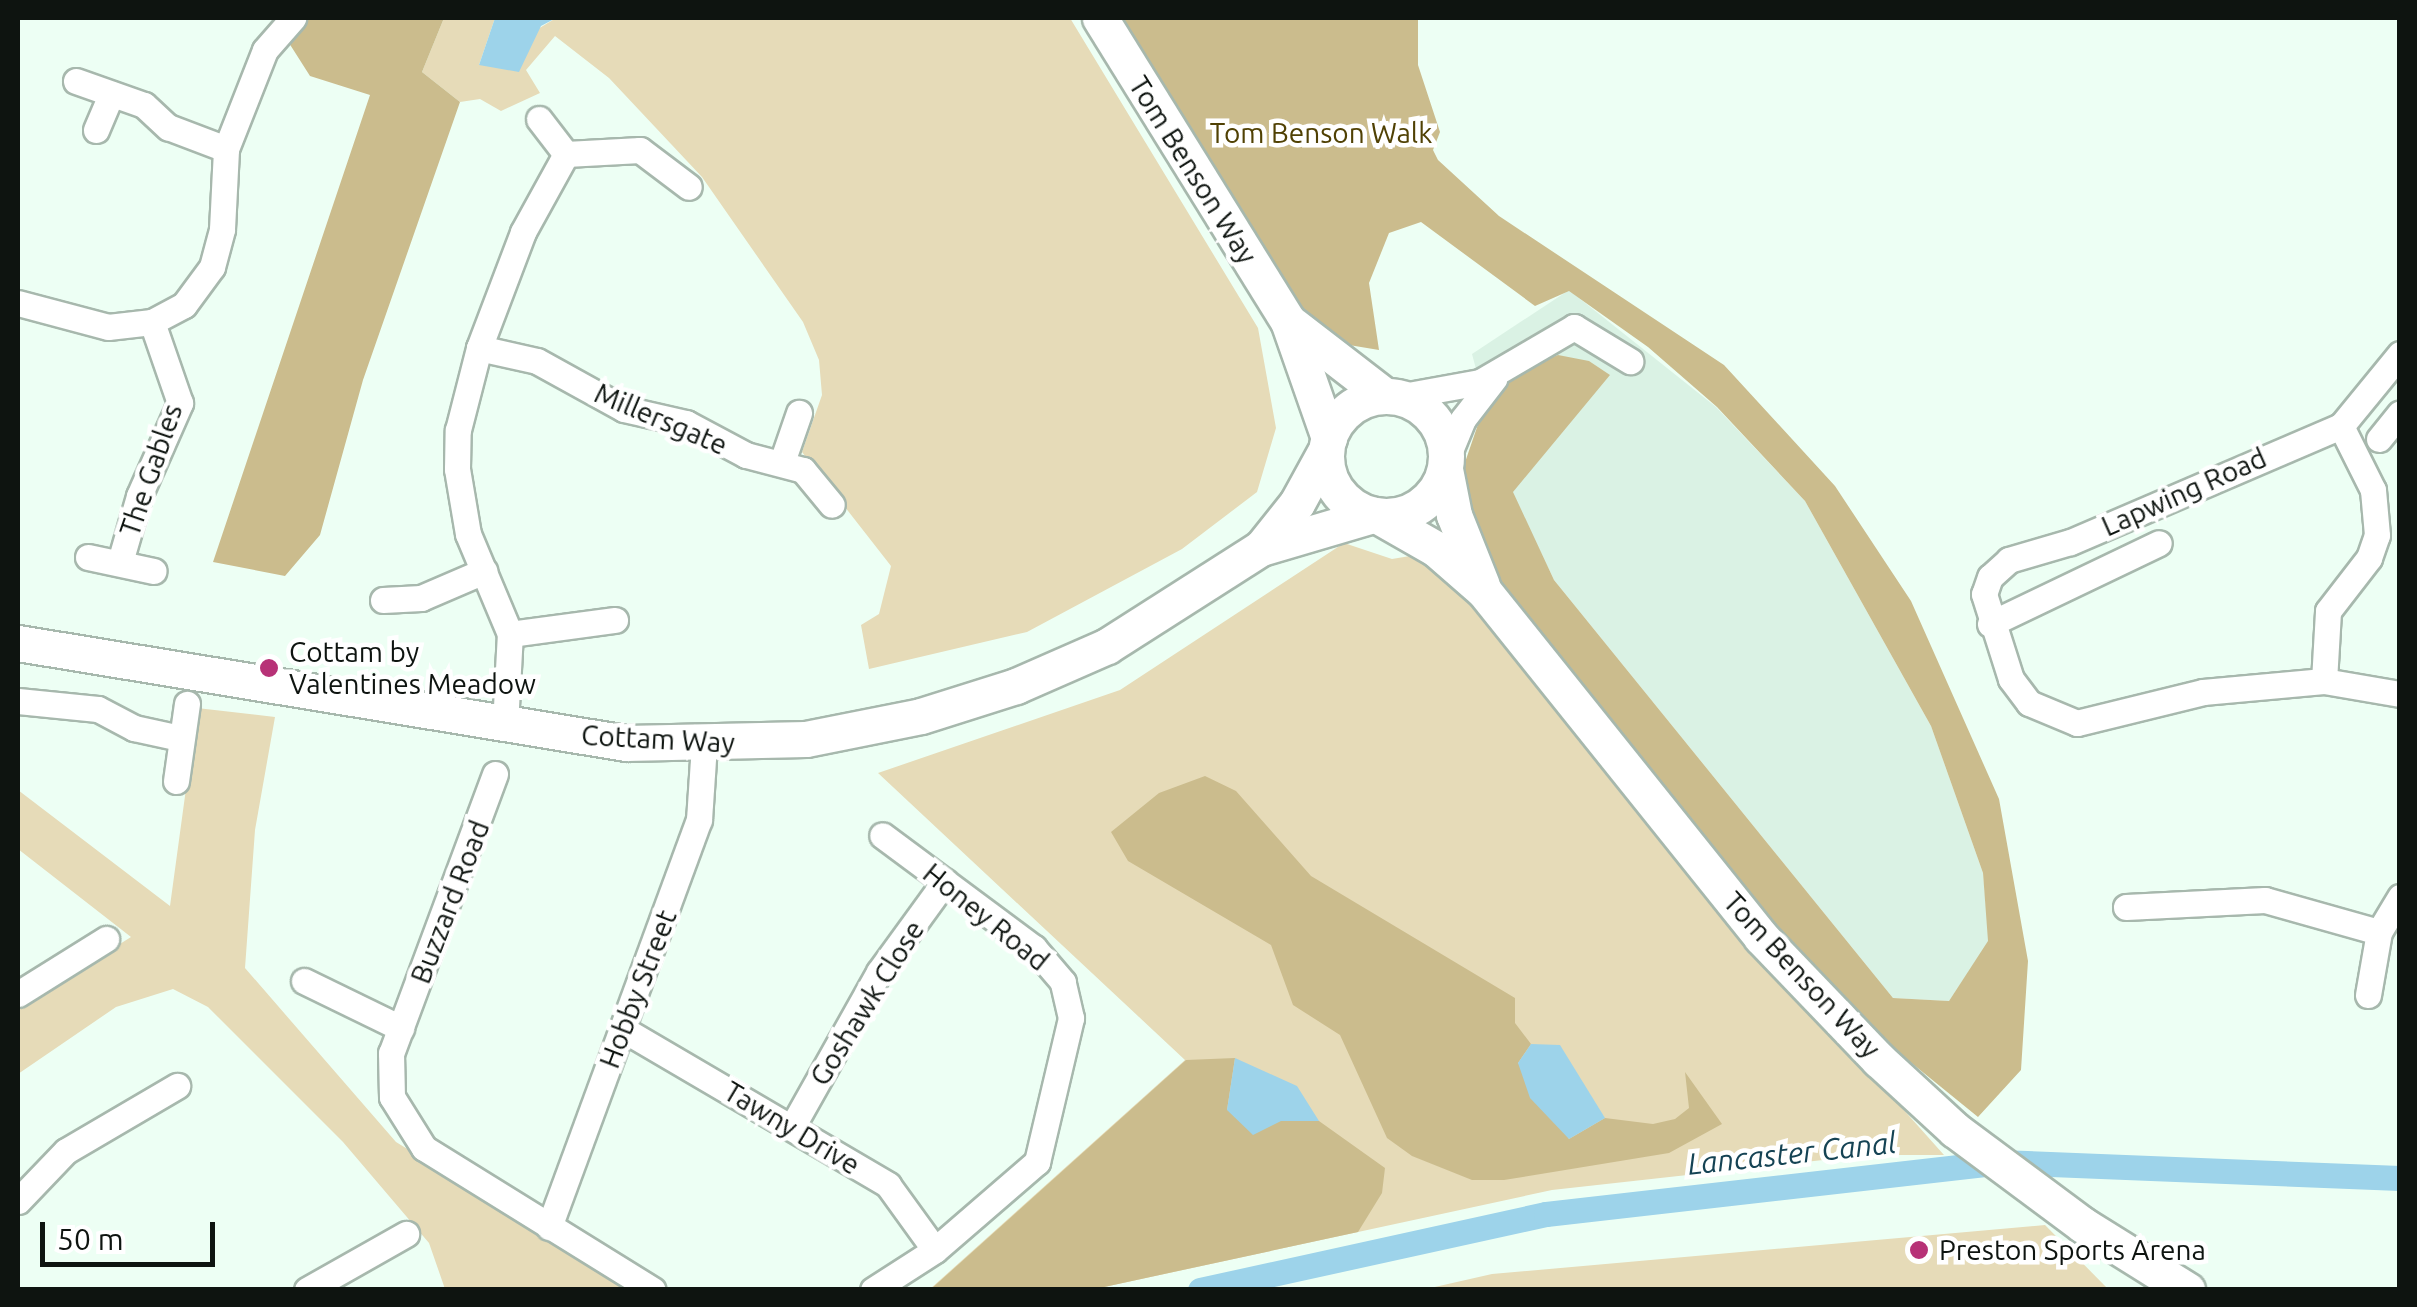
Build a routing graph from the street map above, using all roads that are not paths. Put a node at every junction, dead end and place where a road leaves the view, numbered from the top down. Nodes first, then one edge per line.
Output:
1 (292, 18) edge
2 (1100, 18) edge
3 (76, 81) dead end
4 (111, 94) junction
5 (539, 119) dead end
6 (96, 130) dead end
7 (226, 149) junction
8 (566, 154) junction
9 (690, 187) dead end
10 (18, 302) edge
11 (1288, 321) junction
12 (152, 322) junction
13 (479, 348) junction
14 (2400, 354) edge
15 (1630, 362) dead end
16 (1497, 375) junction
17 (1391, 397) junction
18 (799, 413) dead end
19 (2400, 414) edge
20 (2341, 426) junction
21 (2379, 439) dead end
22 (1328, 444) junction
23 (782, 462) junction
24 (1446, 463) junction
25 (832, 505) dead end
26 (1377, 516) junction
27 (2159, 543) dead end
28 (1261, 548) junction
29 (88, 557) dead end
30 (120, 562) junction
31 (154, 571) dead end
32 (484, 571) junction
33 (1484, 591) junction
34 (383, 600) dead end
35 (615, 620) dead end
36 (1990, 624) junction
37 (510, 634) junction
38 (18, 643) edge
39 (2324, 680) junction
40 (2400, 694) edge
41 (18, 701) edge
42 (187, 704) dead end
43 (505, 726) junction
44 (180, 738) junction
45 (704, 745) junction
46 (495, 774) dead end
47 (176, 782) dead end
48 (882, 835) dead end
49 (945, 881) junction
50 (2400, 897) edge
51 (2126, 908) dead end
52 (2379, 932) junction
53 (106, 939) dead end
54 (304, 981) dead end
55 (18, 994) edge
56 (2368, 994) dead end
57 (401, 1028) junction
58 (626, 1032) junction
59 (176, 1086) dead end
60 (792, 1127) junction
61 (18, 1201) edge
62 (549, 1227) junction
63 (406, 1234) dead end
64 (936, 1250) junction
65 (307, 1290) edge
66 (653, 1290) edge
67 (873, 1290) edge
68 (2187, 1290) edge

1 - 7 street
2 - 11 main road, Tom Benson Way
3 - 4 street
4 - 6 street
4 - 7 street
5 - 8 street
7 - 12 street
8 - 9 street
8 - 13 street
10 - 12 street
11 - 17 main road, Tom Benson Way
11 - 22 main road, Tom Benson Way
12 - 30 street, The Gables
13 - 23 street, Millersgate
13 - 32 street
14 - 20 street, Lapwing Road
15 - 16 street
16 - 17 street
16 - 24 street
17 - 22 main road
17 - 24 main road
18 - 23 street
19 - 21 street
20 - 36 street, Lapwing Road
20 - 39 street
22 - 26 main road
22 - 28 main road, Cottam Way
23 - 25 street, Millersgate
24 - 26 main road
24 - 33 main road, Tom Benson Way
26 - 28 main road, Cottam Way
26 - 33 main road, Tom Benson Way
27 - 36 street, Lapwing Road
28 - 45 main road, Cottam Way
29 - 30 street, The Gables
30 - 31 street, The Gables
32 - 34 street
32 - 37 street
33 - 68 main road, Tom Benson Way
35 - 37 street
36 - 39 street, Lapwing Road
37 - 43 street
38 - 43 main road, Cottam Way
39 - 40 street, Lapwing Road
41 - 44 street
42 - 44 street
43 - 45 main road, Cottam Way
44 - 47 street
45 - 58 street, Hobby Street
46 - 57 street, Buzzard Road
48 - 49 street, Honey Road
49 - 60 street, Goshawk Close
49 - 64 street, Honey Road
50 - 52 street
51 - 52 street
52 - 56 street
53 - 55 street
54 - 57 street
57 - 62 street, Buzzard Road
58 - 60 street, Tawny Drive
58 - 62 street, Hobby Street
59 - 61 street
60 - 64 street, Tawny Drive
62 - 66 street
63 - 65 street
64 - 67 street, Honey Road

